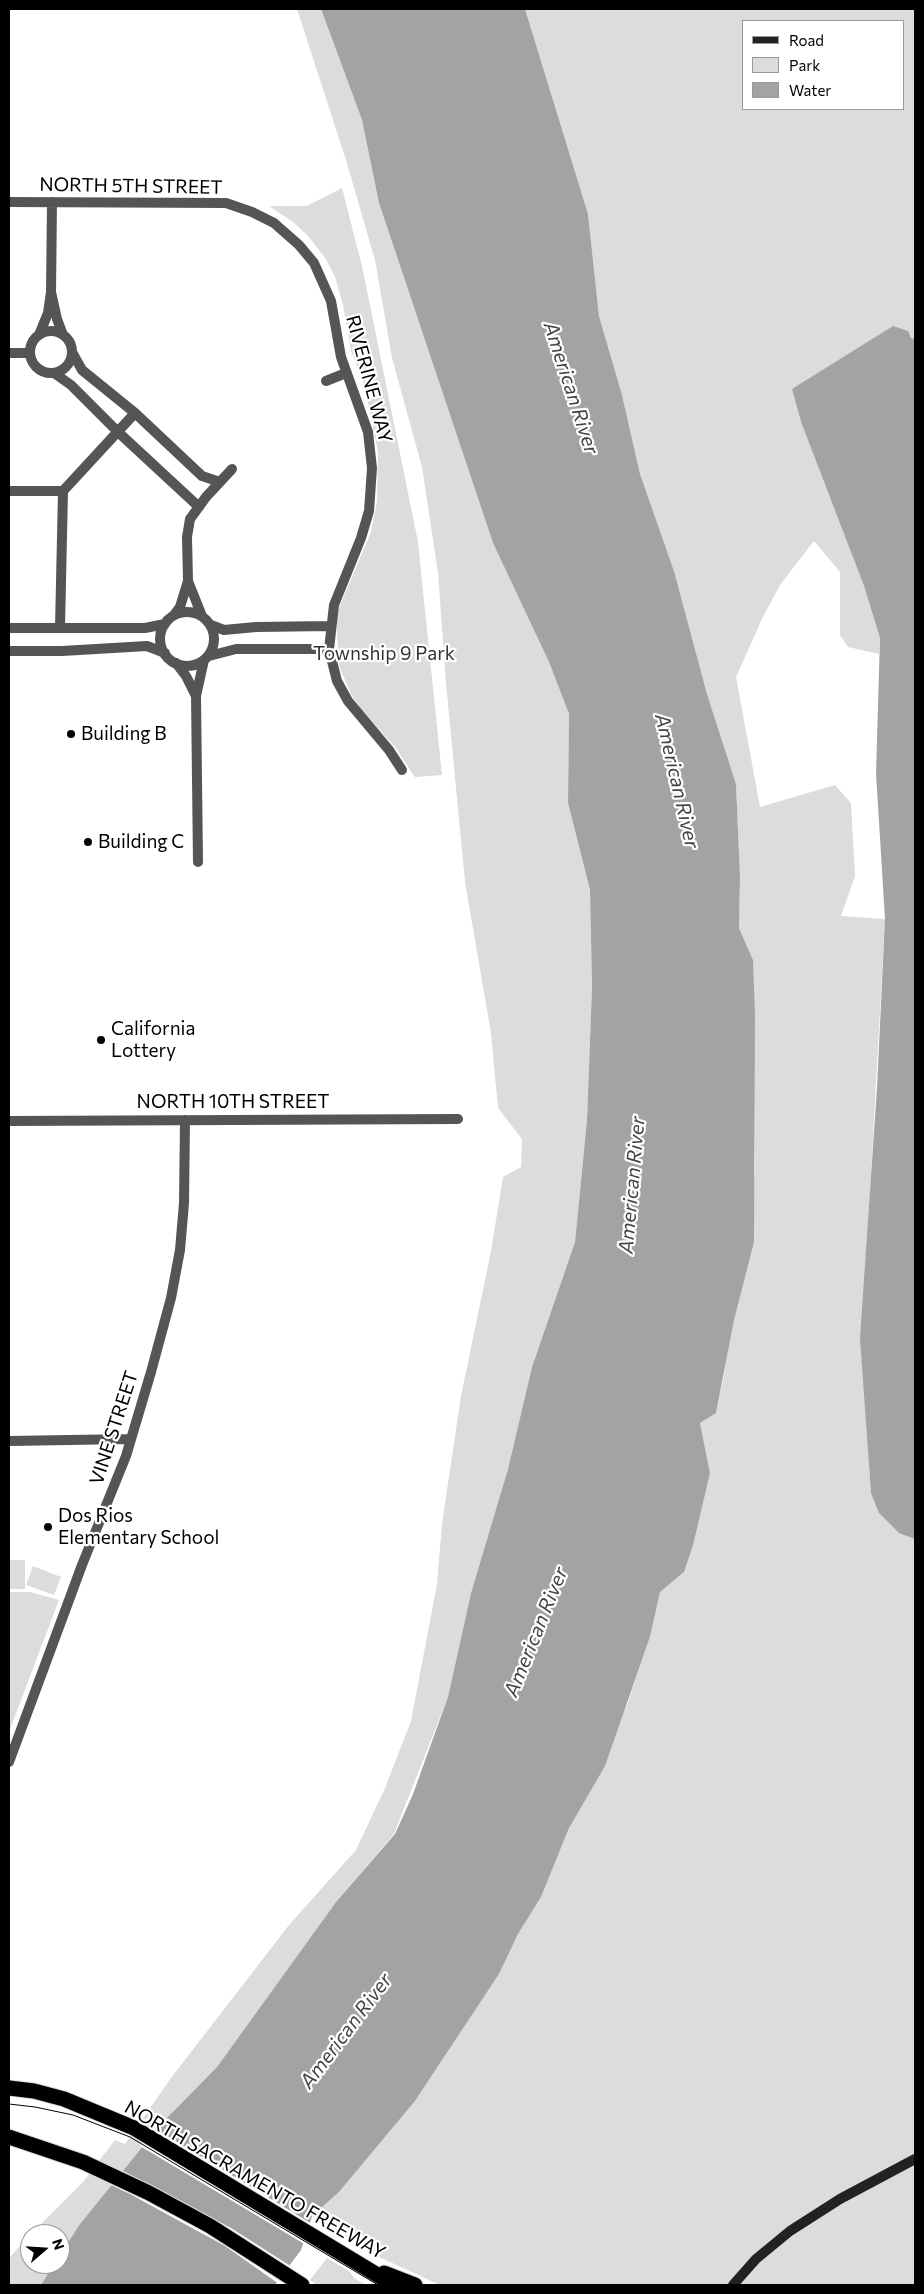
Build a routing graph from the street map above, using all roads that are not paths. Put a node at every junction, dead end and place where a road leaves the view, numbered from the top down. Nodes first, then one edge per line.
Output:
1 (9, 202) edge
2 (52, 202) junction
3 (252, 212) joint
4 (52, 292) junction
5 (39, 335) junction
6 (64, 335) junction
7 (30, 352) junction
8 (72, 352) junction
9 (9, 353) edge
10 (54, 373) junction
11 (346, 373) junction
12 (326, 381) dead end
13 (135, 413) junction
14 (118, 432) junction
15 (232, 469) dead end
16 (220, 482) junction
17 (9, 491) edge
18 (63, 491) junction
19 (199, 507) junction
20 (188, 581) junction
21 (174, 615) junction
22 (202, 616) junction
23 (165, 624) junction
24 (211, 625) junction
25 (330, 626) junction
26 (9, 628) edge
27 (60, 628) junction
28 (329, 649) junction
29 (9, 651) edge
30 (164, 653) junction
31 (206, 658) junction
32 (176, 663) junction
33 (196, 696) junction
34 (402, 770) dead end
35 (198, 862) dead end
36 (458, 1118) dead end
37 (185, 1120) junction
38 (9, 1121) edge
39 (131, 1440) junction
40 (9, 1441) edge
41 (9, 1762) edge
42 (9, 2088) edge
43 (9, 2137) edge
44 (915, 2159) edge
45 (362, 2264) junction
46 (289, 2280) edge
47 (302, 2285) edge
48 (394, 2285) edge
49 (415, 2285) edge
50 (733, 2285) edge

1 - 2 street, NORTH 5TH STREET
2 - 3 street, NORTH 5TH STREET
2 - 4 street
3 - 11 street, RIVERINE WAY
4 - 5 street
4 - 6 street
5 - 6 street
5 - 7 street
6 - 8 street
7 - 9 street
7 - 10 street
8 - 10 street
8 - 13 street
10 - 14 street
11 - 12 street
11 - 25 street, RIVERINE WAY
13 - 14 street
13 - 16 street
14 - 18 street
14 - 19 street
15 - 16 street
16 - 19 street
17 - 18 street
18 - 27 street
19 - 20 street
20 - 21 street
20 - 22 street
21 - 22 street
21 - 23 street
22 - 24 street
23 - 27 street
23 - 30 street
24 - 25 street
24 - 31 street
25 - 28 street, RIVERINE WAY
26 - 27 street
28 - 31 street
28 - 34 street, RIVERINE WAY
29 - 30 street
30 - 32 street
31 - 32 street
31 - 33 street
32 - 33 street
33 - 35 street
36 - 37 street, NORTH 10TH STREET
37 - 38 street, NORTH 10TH STREET
37 - 39 street, VINE STREET
39 - 40 street
39 - 41 street, VINE STREET
42 - 45 highway, NORTH SACRAMENTO FREEWAY
43 - 46 highway
44 - 50 main road
45 - 48 highway, NORTH SACRAMENTO FREEWAY
45 - 49 highway
46 - 47 highway

